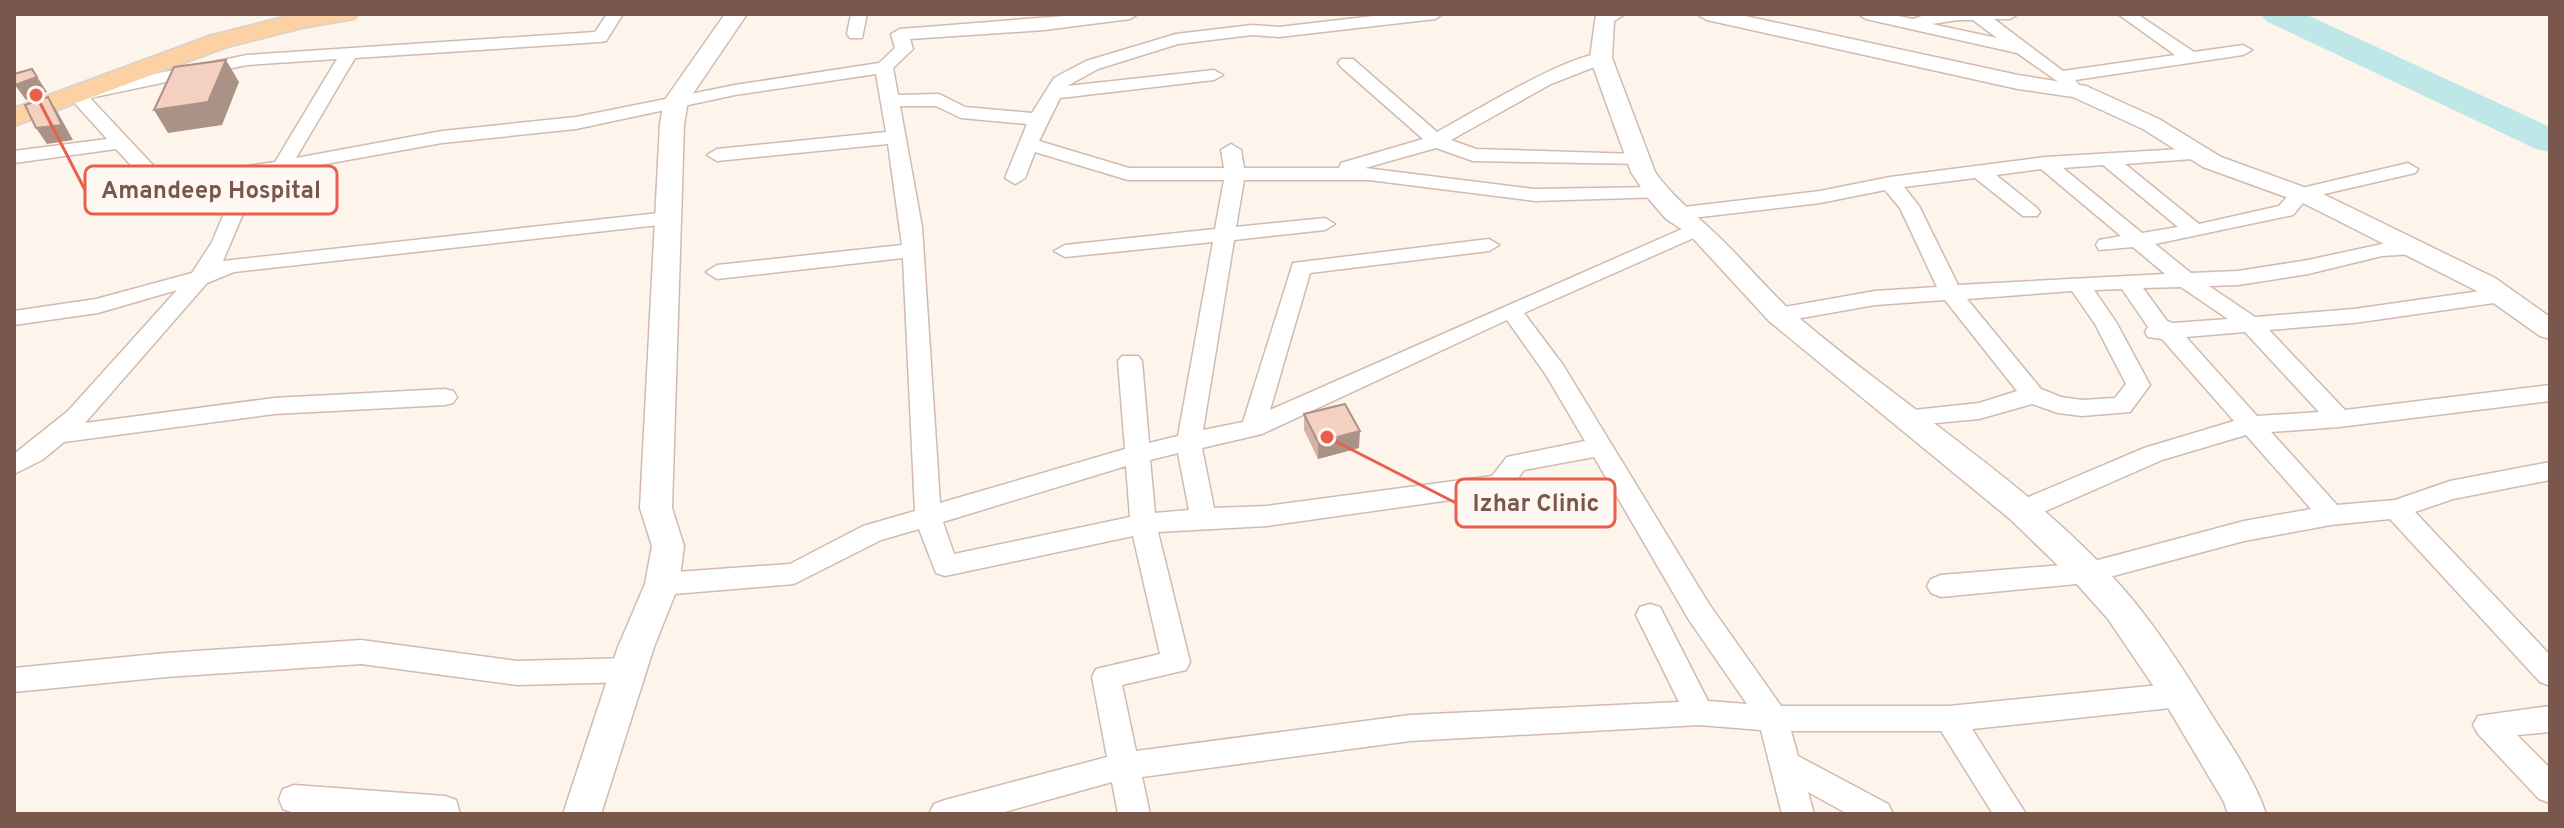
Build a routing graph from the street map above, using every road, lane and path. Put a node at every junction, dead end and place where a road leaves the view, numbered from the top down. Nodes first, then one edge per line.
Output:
1 (345, 14) edge
2 (615, 14) edge
3 (736, 14) edge
4 (859, 14) edge
5 (1130, 14) edge
6 (1201, 14) edge
7 (1435, 14) edge
8 (1614, 14) edge
9 (1707, 14) edge
10 (1866, 14) edge
11 (1977, 14) edge
12 (2010, 14) edge
13 (2126, 14) edge
14 (1905, 23) junction
15 (856, 34) dead end
16 (1119, 35) junction
17 (1212, 35) junction
18 (2022, 49) junction
19 (2243, 50) dead end
20 (349, 54) junction
21 (1601, 58) junction
22 (2191, 58) junction
23 (1347, 63) dead end
24 (884, 67) junction
25 (1214, 75) dead end
26 (2069, 84) junction
27 (1053, 93) junction
28 (77, 95) junction
29 (676, 101) junction
30 (890, 101) junction
31 (14, 118) edge
32 (1038, 119) junction
33 (897, 137) junction
34 (1436, 141) junction
35 (120, 143) junction
36 (1029, 144) junction
37 (1231, 150) dead end
38 (2199, 154) junction
39 (717, 155) dead end
40 (14, 157) edge
41 (1639, 160) junction
42 (2108, 160) junction
43 (2045, 163) junction
44 (283, 164) junction
45 (2408, 169) dead end
46 (1978, 171) junction
47 (251, 172) junction
48 (1235, 174) junction
49 (1325, 174) junction
50 (1015, 178) dead end
51 (1890, 183) junction
52 (2300, 194) junction
53 (1677, 212) junction
54 (2030, 212) dead end
55 (668, 218) junction
56 (1325, 224) dead end
57 (2195, 231) junction
58 (1225, 232) junction
59 (2138, 240) junction
60 (1489, 245) dead end
61 (2106, 245) dead end
62 (2413, 248) junction
63 (913, 250) junction
64 (1065, 251) dead end
65 (717, 272) dead end
66 (197, 279) junction
67 (2186, 280) junction
68 (2078, 284) junction
69 (2129, 284) junction
70 (1951, 293) junction
71 (2501, 295) junction
72 (1511, 310) junction
73 (1779, 315) junction
74 (14, 318) edge
75 (2249, 323) junction
76 (2161, 330) junction
77 (2550, 330) edge
78 (1130, 361) dead end
79 (2550, 393) edge
80 (2033, 395) junction
81 (445, 397) dead end
82 (1904, 418) junction
83 (2339, 419) junction
84 (2250, 425) junction
85 (1253, 428) junction
86 (56, 435) junction
87 (1189, 444) junction
88 (1601, 447) junction
89 (1137, 454) junction
90 (14, 465) edge
91 (2550, 471) edge
92 (2396, 509) junction
93 (2021, 511) junction
94 (2331, 515) junction
95 (928, 517) junction
96 (1203, 518) junction
97 (1143, 524) junction
98 (2087, 573) junction
99 (662, 584) junction
100 (1941, 586) dead end
101 (1650, 615) dead end
102 (629, 670) junction
103 (2550, 674) edge
104 (14, 680) edge
105 (2180, 695) junction
106 (1699, 713) junction
107 (1773, 718) junction
108 (1949, 719) junction
109 (2550, 719) edge
110 (1784, 764) junction
111 (1124, 766) junction
112 (2550, 789) edge
113 (294, 799) dead end
114 (444, 814) edge
115 (582, 814) edge
116 (945, 814) edge
117 (1134, 814) edge
118 (1798, 814) edge
119 (1877, 814) edge
120 (2010, 814) edge
121 (2247, 814) edge

1 - 28 main road
2 - 20 street
3 - 29 street
4 - 15 street
5 - 16 street
6 - 17 street
7 - 17 street
8 - 21 street
9 - 26 street
10 - 14 street
11 - 12 street
11 - 14 street
11 - 18 street
13 - 22 street
14 - 18 street
16 - 17 street
16 - 24 street
16 - 27 street
18 - 26 street
19 - 22 street
20 - 28 street
20 - 44 street
21 - 34 street
21 - 41 street
22 - 26 street
23 - 34 street
24 - 29 street
24 - 30 street
25 - 27 street
26 - 38 street
27 - 32 street
28 - 31 main road
28 - 35 street
29 - 44 street
29 - 55 street
30 - 32 street
30 - 33 street
32 - 36 street
33 - 39 street
33 - 63 street
34 - 41 street
34 - 49 street
35 - 40 street
35 - 47 street
36 - 48 street
36 - 50 street
37 - 48 street
38 - 42 street
38 - 52 street
41 - 53 street
42 - 43 street
42 - 57 street
43 - 46 street
43 - 59 street
44 - 47 street
45 - 52 street
46 - 51 street
46 - 54 street
47 - 66 street
48 - 49 street
48 - 58 street
49 - 53 street
51 - 53 street
51 - 70 street
52 - 57 street
52 - 62 street
53 - 72 street
53 - 73 street
55 - 66 street
55 - 99 street
56 - 58 street
57 - 59 street
58 - 64 street
58 - 87 street
59 - 61 street
59 - 67 street
60 - 85 street
62 - 67 street
62 - 71 street
63 - 65 street
63 - 95 street
66 - 74 street
66 - 86 street
67 - 69 street
67 - 75 street
68 - 69 street
68 - 70 street
68 - 80 street
69 - 76 street
70 - 73 street
70 - 80 street
71 - 75 street
71 - 77 street
72 - 85 street
72 - 88 street
73 - 82 street
75 - 76 street
75 - 83 street
76 - 84 street
78 - 89 street
79 - 83 street
80 - 82 street
81 - 86 street
82 - 93 street
83 - 84 street
84 - 93 street
84 - 94 street
85 - 87 street
86 - 90 street
87 - 89 street
87 - 96 street
88 - 96 street
88 - 107 street
89 - 95 street
89 - 97 street
91 - 92 street
92 - 94 street
92 - 103 street
93 - 98 street
94 - 98 street
95 - 97 street
95 - 99 street
96 - 97 street
97 - 111 street
98 - 100 street
98 - 105 street
99 - 102 street
101 - 106 street
102 - 104 street
102 - 115 street
105 - 108 street
105 - 121 street
106 - 107 street
106 - 111 street
107 - 108 street
107 - 110 street
108 - 120 street
109 - 112 street
110 - 118 street
110 - 119 street
111 - 116 street
111 - 117 street
113 - 114 street

